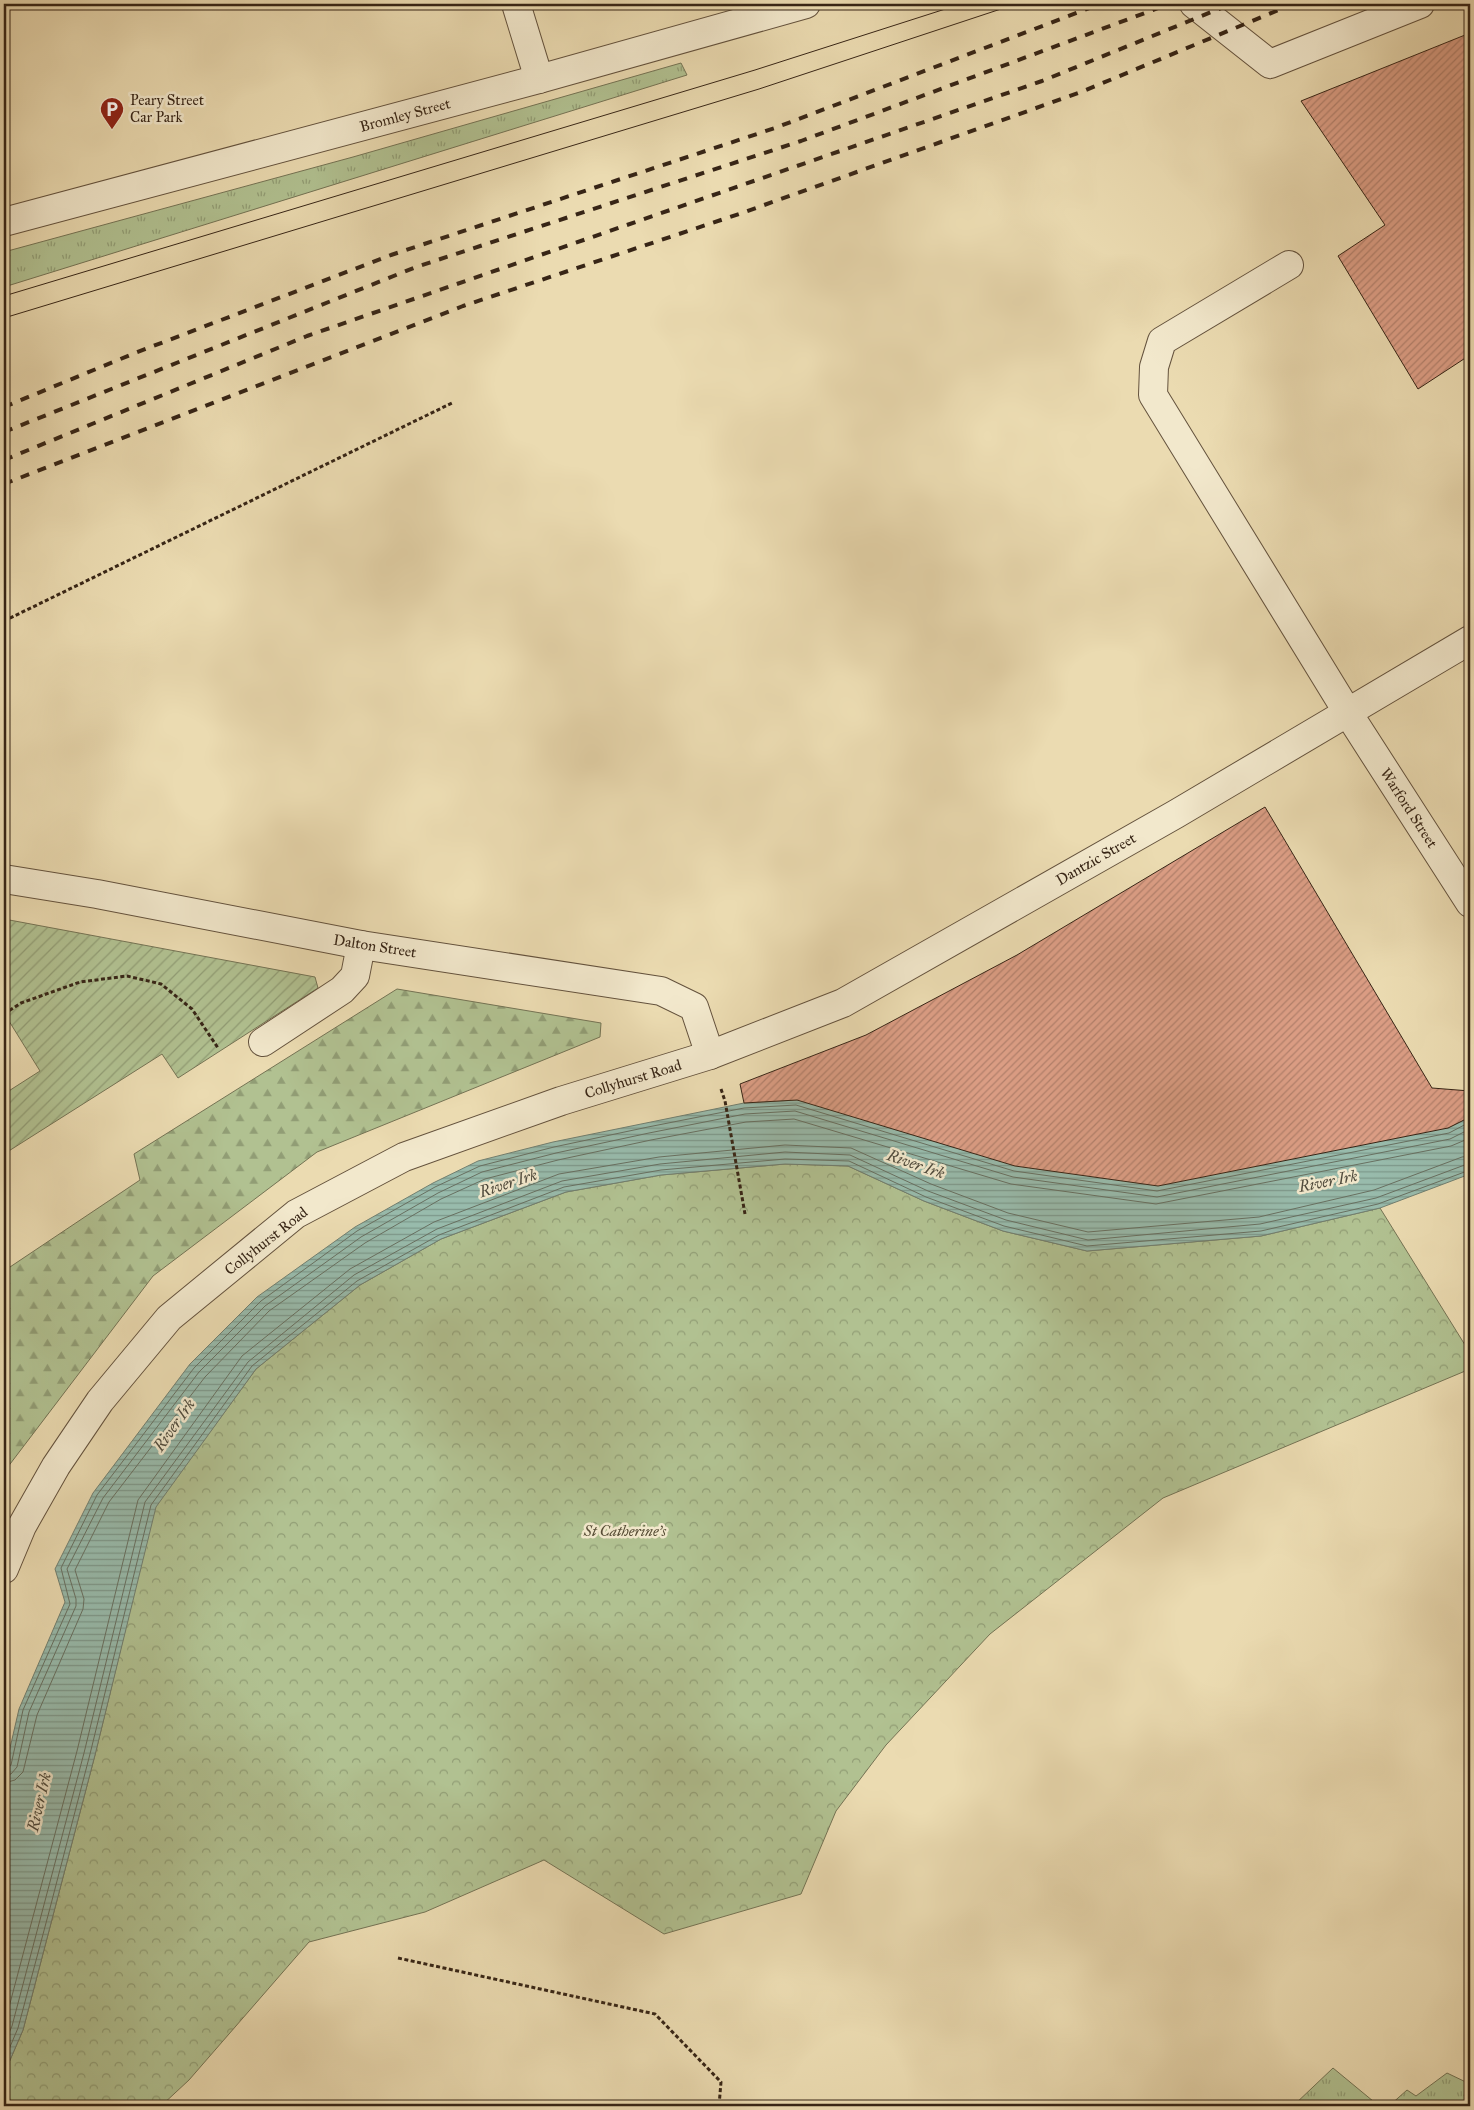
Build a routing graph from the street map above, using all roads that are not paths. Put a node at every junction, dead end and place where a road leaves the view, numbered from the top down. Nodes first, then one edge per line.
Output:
1 (516, 4) edge
2 (806, 4) edge
3 (1194, 4) edge
4 (1420, 4) edge
5 (538, 79) junction
6 (4, 222) edge
7 (1289, 265) dead end
8 (1470, 640) edge
9 (1348, 713) junction
10 (4, 879) edge
11 (1470, 903) edge
12 (361, 944) junction
13 (263, 1042) dead end
14 (710, 1055) junction
15 (4, 1569) edge

1 - 5 street
2 - 5 street, Bromley Street
3 - 4 street
5 - 6 street, Bromley Street
7 - 9 street, Warford Street
8 - 9 street, Dantzic Street
9 - 11 street, Warford Street
9 - 14 street, Dantzic Street
10 - 12 street, Dalton Street
12 - 13 street
12 - 14 street, Dalton Street
14 - 15 street, Collyhurst Road

